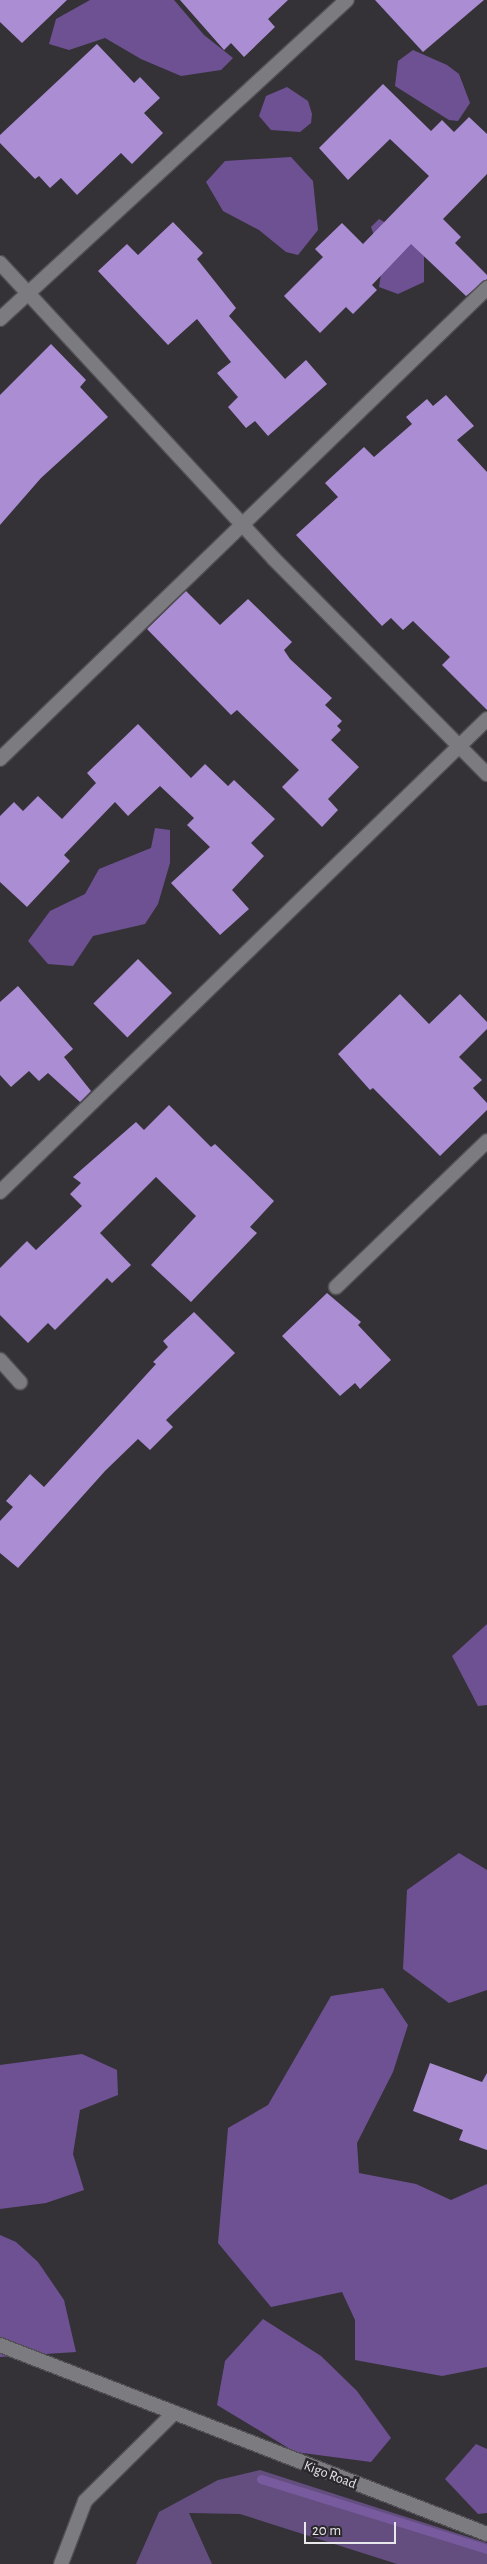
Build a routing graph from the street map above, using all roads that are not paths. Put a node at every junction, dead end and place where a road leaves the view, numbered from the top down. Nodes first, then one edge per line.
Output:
1 (347, 0) edge
2 (0, 263) edge
3 (487, 288) edge
4 (28, 292) junction
5 (0, 319) edge
6 (242, 522) junction
7 (487, 719) edge
8 (460, 744) junction
9 (0, 759) edge
10 (487, 774) edge
11 (487, 1141) edge
12 (0, 1192) edge
13 (336, 1287) dead end
14 (0, 1360) edge
15 (20, 1382) dead end
16 (0, 2345) edge
17 (173, 2414) junction
18 (487, 2534) edge
19 (61, 2564) edge

1 - 4 street
2 - 4 street
3 - 6 street
4 - 5 street
4 - 6 street
6 - 8 street
6 - 9 street
7 - 8 street
8 - 10 street
8 - 12 street
11 - 13 street
14 - 15 street
16 - 17 street, Kigo Road
17 - 18 street, Kigo Road
17 - 19 street

